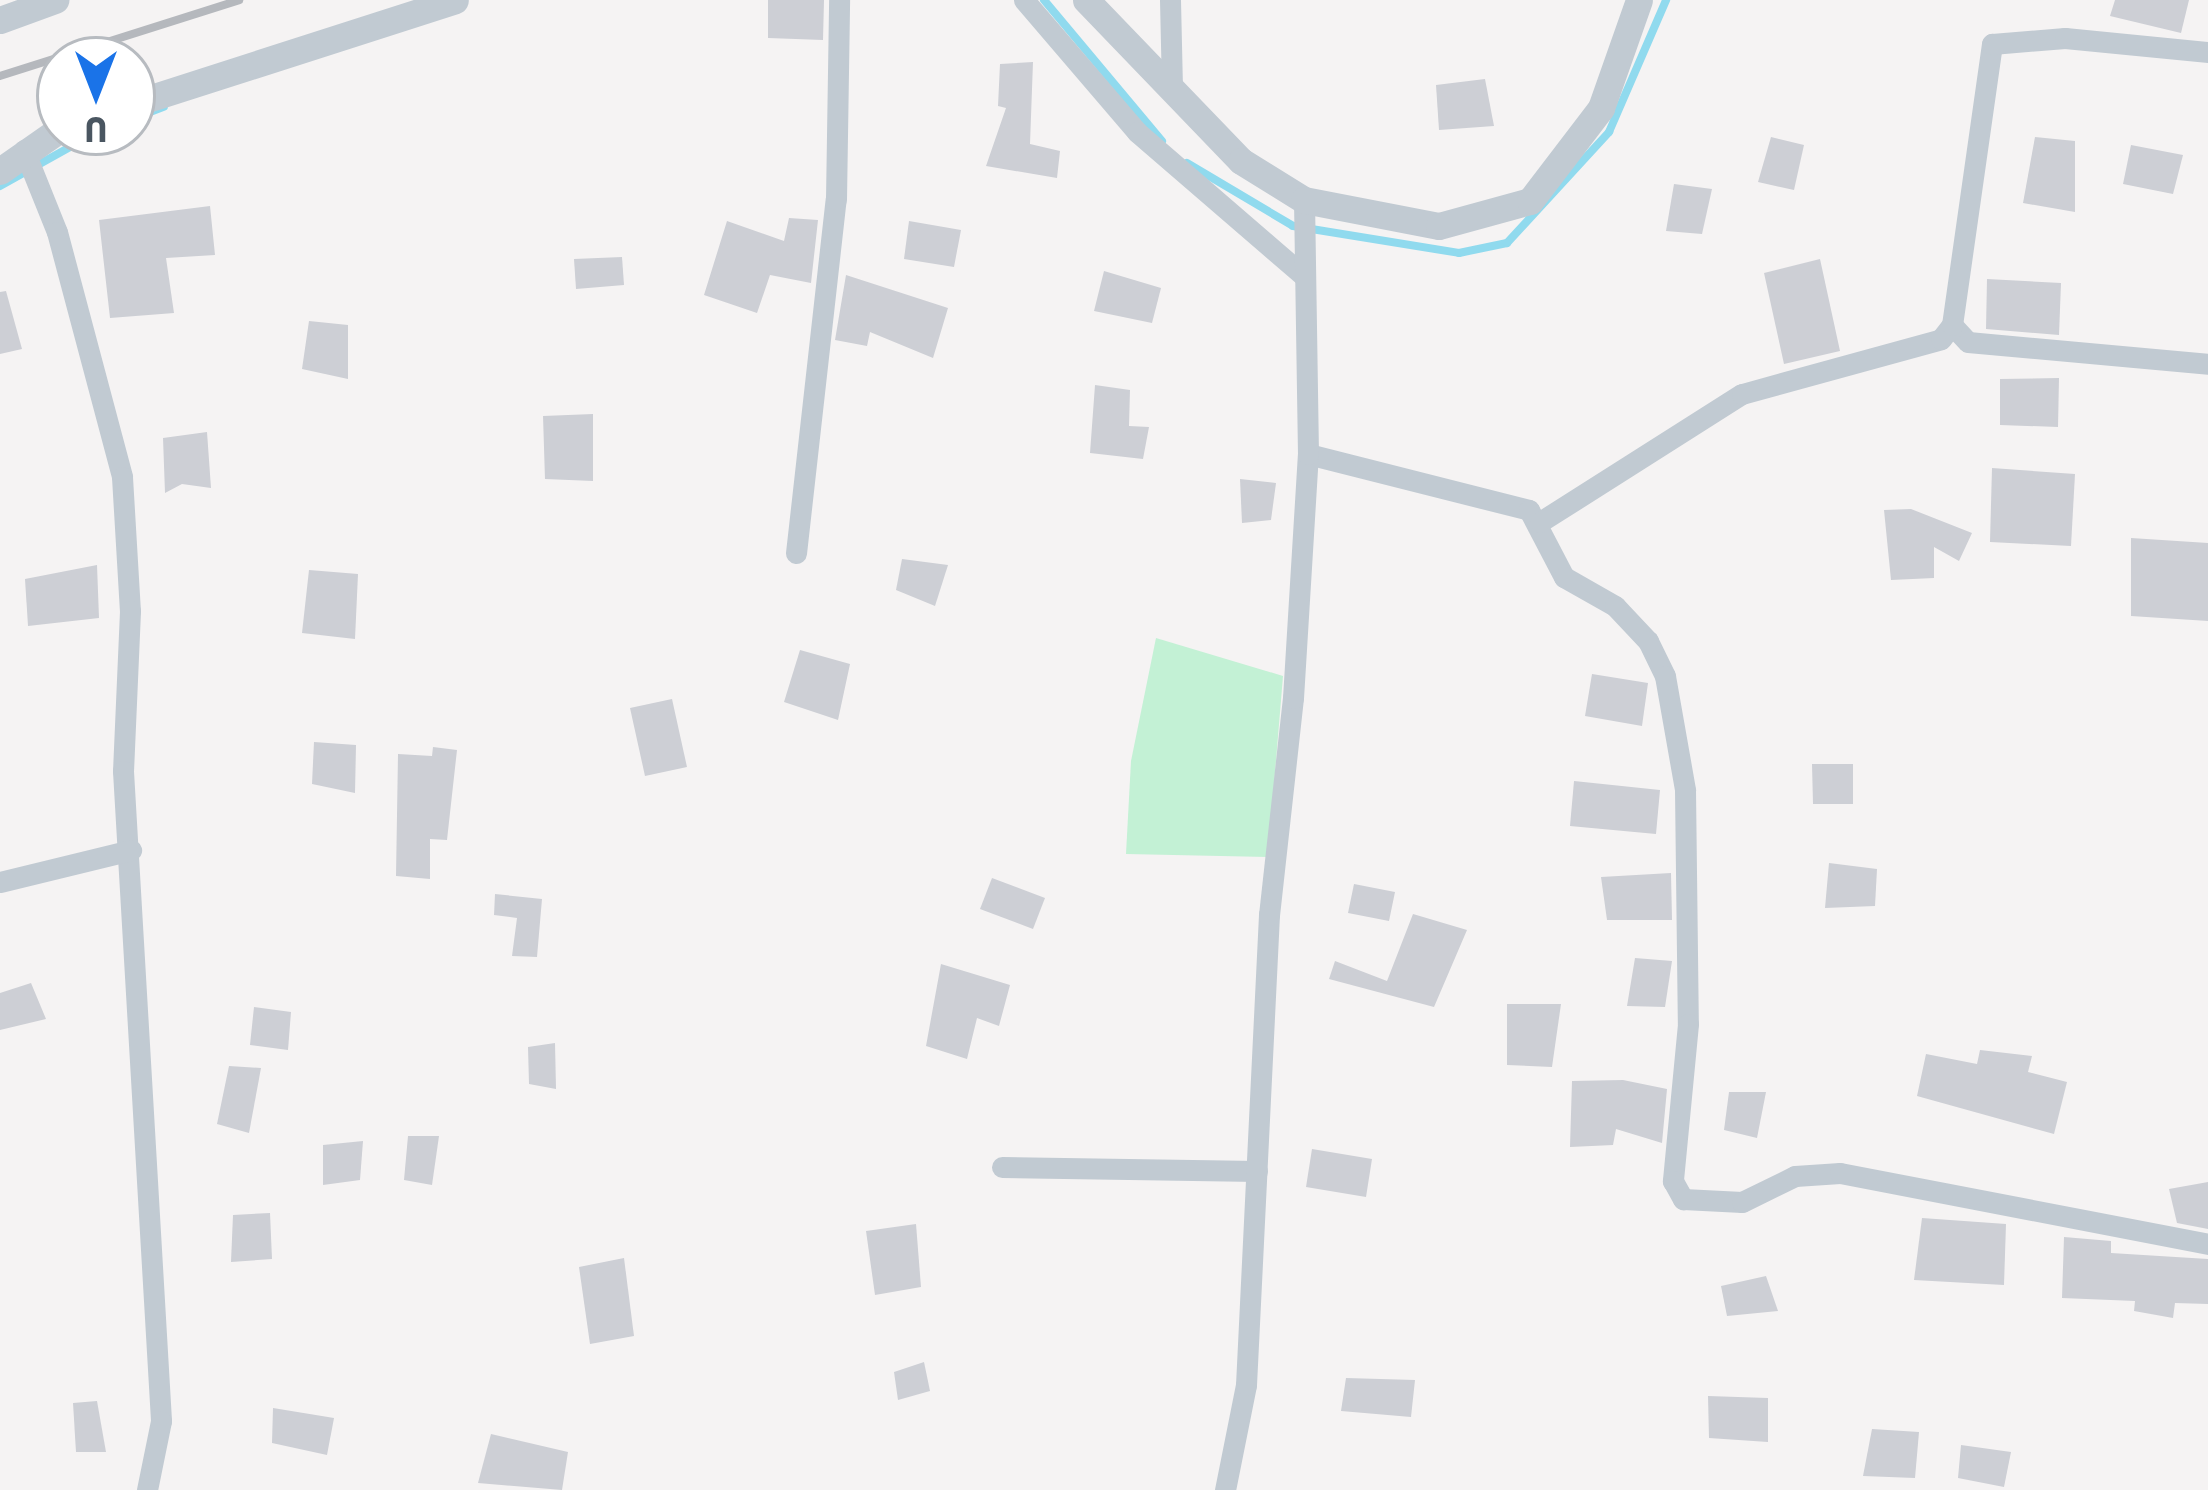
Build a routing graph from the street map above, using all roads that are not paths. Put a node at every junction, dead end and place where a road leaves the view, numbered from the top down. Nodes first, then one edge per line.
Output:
1 (56, 0) edge
2 (455, 0) edge
3 (839, 0) edge
4 (1024, 0) edge
5 (1086, 0) edge
6 (1170, 0) edge
7 (1639, 0) edge
8 (0, 20) edge
9 (2208, 52) edge
10 (1172, 85) junction
11 (156, 96) edge
12 (36, 145) edge
13 (26, 152) junction
14 (0, 171) edge
15 (1304, 210) junction
16 (1304, 267) junction
17 (1952, 325) junction
18 (2208, 364) edge
19 (1308, 454) junction
20 (1540, 522) junction
21 (796, 553) dead end
22 (131, 850) junction
23 (0, 882) edge
24 (1002, 1167) dead end
25 (1257, 1171) junction
26 (2208, 1244) edge
27 (147, 1490) edge
28 (1225, 1490) edge

1 - 8 street
2 - 11 street
3 - 21 street
4 - 16 street
5 - 10 street
6 - 10 street
7 - 15 street
9 - 17 street
10 - 15 street
12 - 13 street
13 - 14 street
13 - 22 street
15 - 16 street
16 - 19 street
17 - 18 street
17 - 20 street
19 - 20 street
19 - 25 street
20 - 26 street
22 - 23 street
22 - 27 street
24 - 25 street
25 - 28 street

